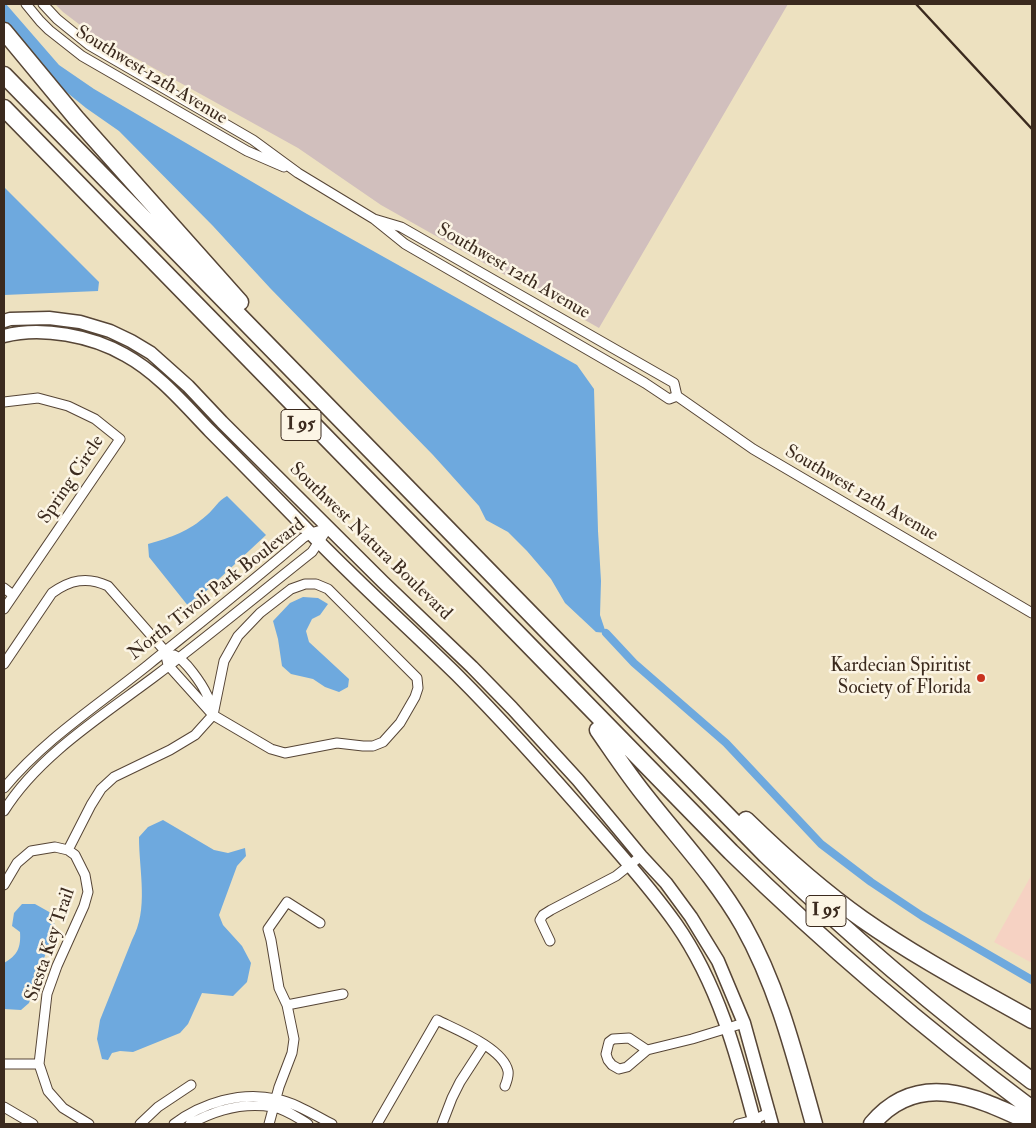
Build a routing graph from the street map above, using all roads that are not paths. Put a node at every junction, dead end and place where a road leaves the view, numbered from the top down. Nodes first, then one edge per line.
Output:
1 (26, 4) edge
2 (43, 4) edge
3 (4, 31) edge
4 (4, 75) edge
5 (4, 89) edge
6 (4, 108) edge
7 (4, 121) edge
8 (298, 173) junction
9 (374, 219) junction
10 (4, 320) edge
11 (4, 336) edge
12 (285, 362) junction
13 (677, 396) junction
14 (4, 402) edge
15 (328, 528) junction
16 (315, 538) junction
17 (259, 576) junction
18 (268, 587) junction
19 (4, 588) edge
20 (13, 595) junction
21 (4, 609) edge
22 (216, 611) junction
23 (1032, 613) edge
24 (224, 622) junction
25 (165, 651) junction
26 (179, 657) junction
27 (4, 664) edge
28 (168, 665) junction
29 (213, 715) junction
30 (636, 723) junction
31 (598, 730) junction
32 (62, 731) junction
33 (70, 741) junction
34 (4, 788) edge
35 (4, 811) edge
36 (68, 850) junction
37 (641, 856) junction
38 (629, 866) junction
39 (4, 885) edge
40 (320, 923) dead end
41 (550, 941) dead end
42 (343, 994) dead end
43 (286, 1005) junction
44 (1032, 1020) edge
45 (744, 1024) junction
46 (728, 1028) junction
47 (484, 1045) junction
48 (647, 1050) junction
49 (4, 1064) edge
50 (39, 1064) junction
51 (1032, 1081) edge
52 (191, 1085) dead end
53 (505, 1086) dead end
54 (1032, 1092) edge
55 (275, 1103) junction
56 (4, 1107) edge
57 (1032, 1109) edge
58 (771, 1118) edge
59 (194, 1119) edge
60 (755, 1122) edge
61 (1032, 1122) edge
62 (32, 1124) edge
63 (89, 1124) edge
64 (140, 1124) edge
65 (174, 1124) edge
66 (269, 1124) edge
67 (308, 1124) edge
68 (332, 1124) edge
69 (377, 1124) edge
70 (442, 1124) edge
71 (738, 1124) edge
72 (814, 1124) edge
73 (872, 1124) edge

1 - 8 street, Southwest 12th Avenue
2 - 8 street, Southwest 12th Avenue
3 - 12 highway
4 - 12 highway, I 95
5 - 54 highway
6 - 57 highway
7 - 31 highway, I 95
8 - 9 street, Southwest 12th Avenue
9 - 13 street, Southwest 12th Avenue
9 - 13 street, Southwest 12th Avenue
10 - 15 street, Southwest Natura Boulevard
11 - 16 street, Southwest Natura Boulevard
12 - 30 highway, I 95
13 - 23 street, Southwest 12th Avenue
14 - 20 street, Spring Circle
15 - 16 street, North Tivoli Park Boulevard
15 - 37 street, Southwest Natura Boulevard
16 - 17 street, North Tivoli Park Boulevard
16 - 18 street, North Tivoli Park Boulevard
16 - 38 street, Southwest Natura Boulevard
17 - 18 street
17 - 22 street, North Tivoli Park Boulevard
18 - 24 street, North Tivoli Park Boulevard
19 - 20 street
20 - 21 street, Spring Circle
22 - 24 street
22 - 25 street, North Tivoli Park Boulevard
24 - 26 street, North Tivoli Park Boulevard
25 - 26 street
25 - 27 street
25 - 28 street
25 - 32 street, North Tivoli Park Boulevard
26 - 28 street, North Tivoli Park Boulevard
26 - 29 street
28 - 29 street
28 - 33 street, North Tivoli Park Boulevard
29 - 29 street
29 - 36 street
30 - 44 highway
30 - 51 highway, I 95
31 - 61 highway, I 95
31 - 72 highway
32 - 33 street
32 - 34 street, North Tivoli Park Boulevard
33 - 35 street, North Tivoli Park Boulevard
36 - 39 street
36 - 50 street, Siesta Key Trail
37 - 38 street
37 - 45 street, Southwest Natura Boulevard
38 - 41 street
38 - 46 street, Southwest Natura Boulevard
40 - 43 street
42 - 43 street
43 - 55 street
45 - 46 street
45 - 58 street, Southwest Natura Boulevard
46 - 48 street
46 - 60 street, Southwest Natura Boulevard
47 - 53 street
47 - 69 street
47 - 70 street
48 - 48 street
49 - 50 street
50 - 63 street, Siesta Key Trail
52 - 64 street
55 - 59 street
55 - 66 street
55 - 67 street
55 - 68 street
56 - 62 street
58 - 60 street
59 - 65 street
60 - 71 street
61 - 73 highway

